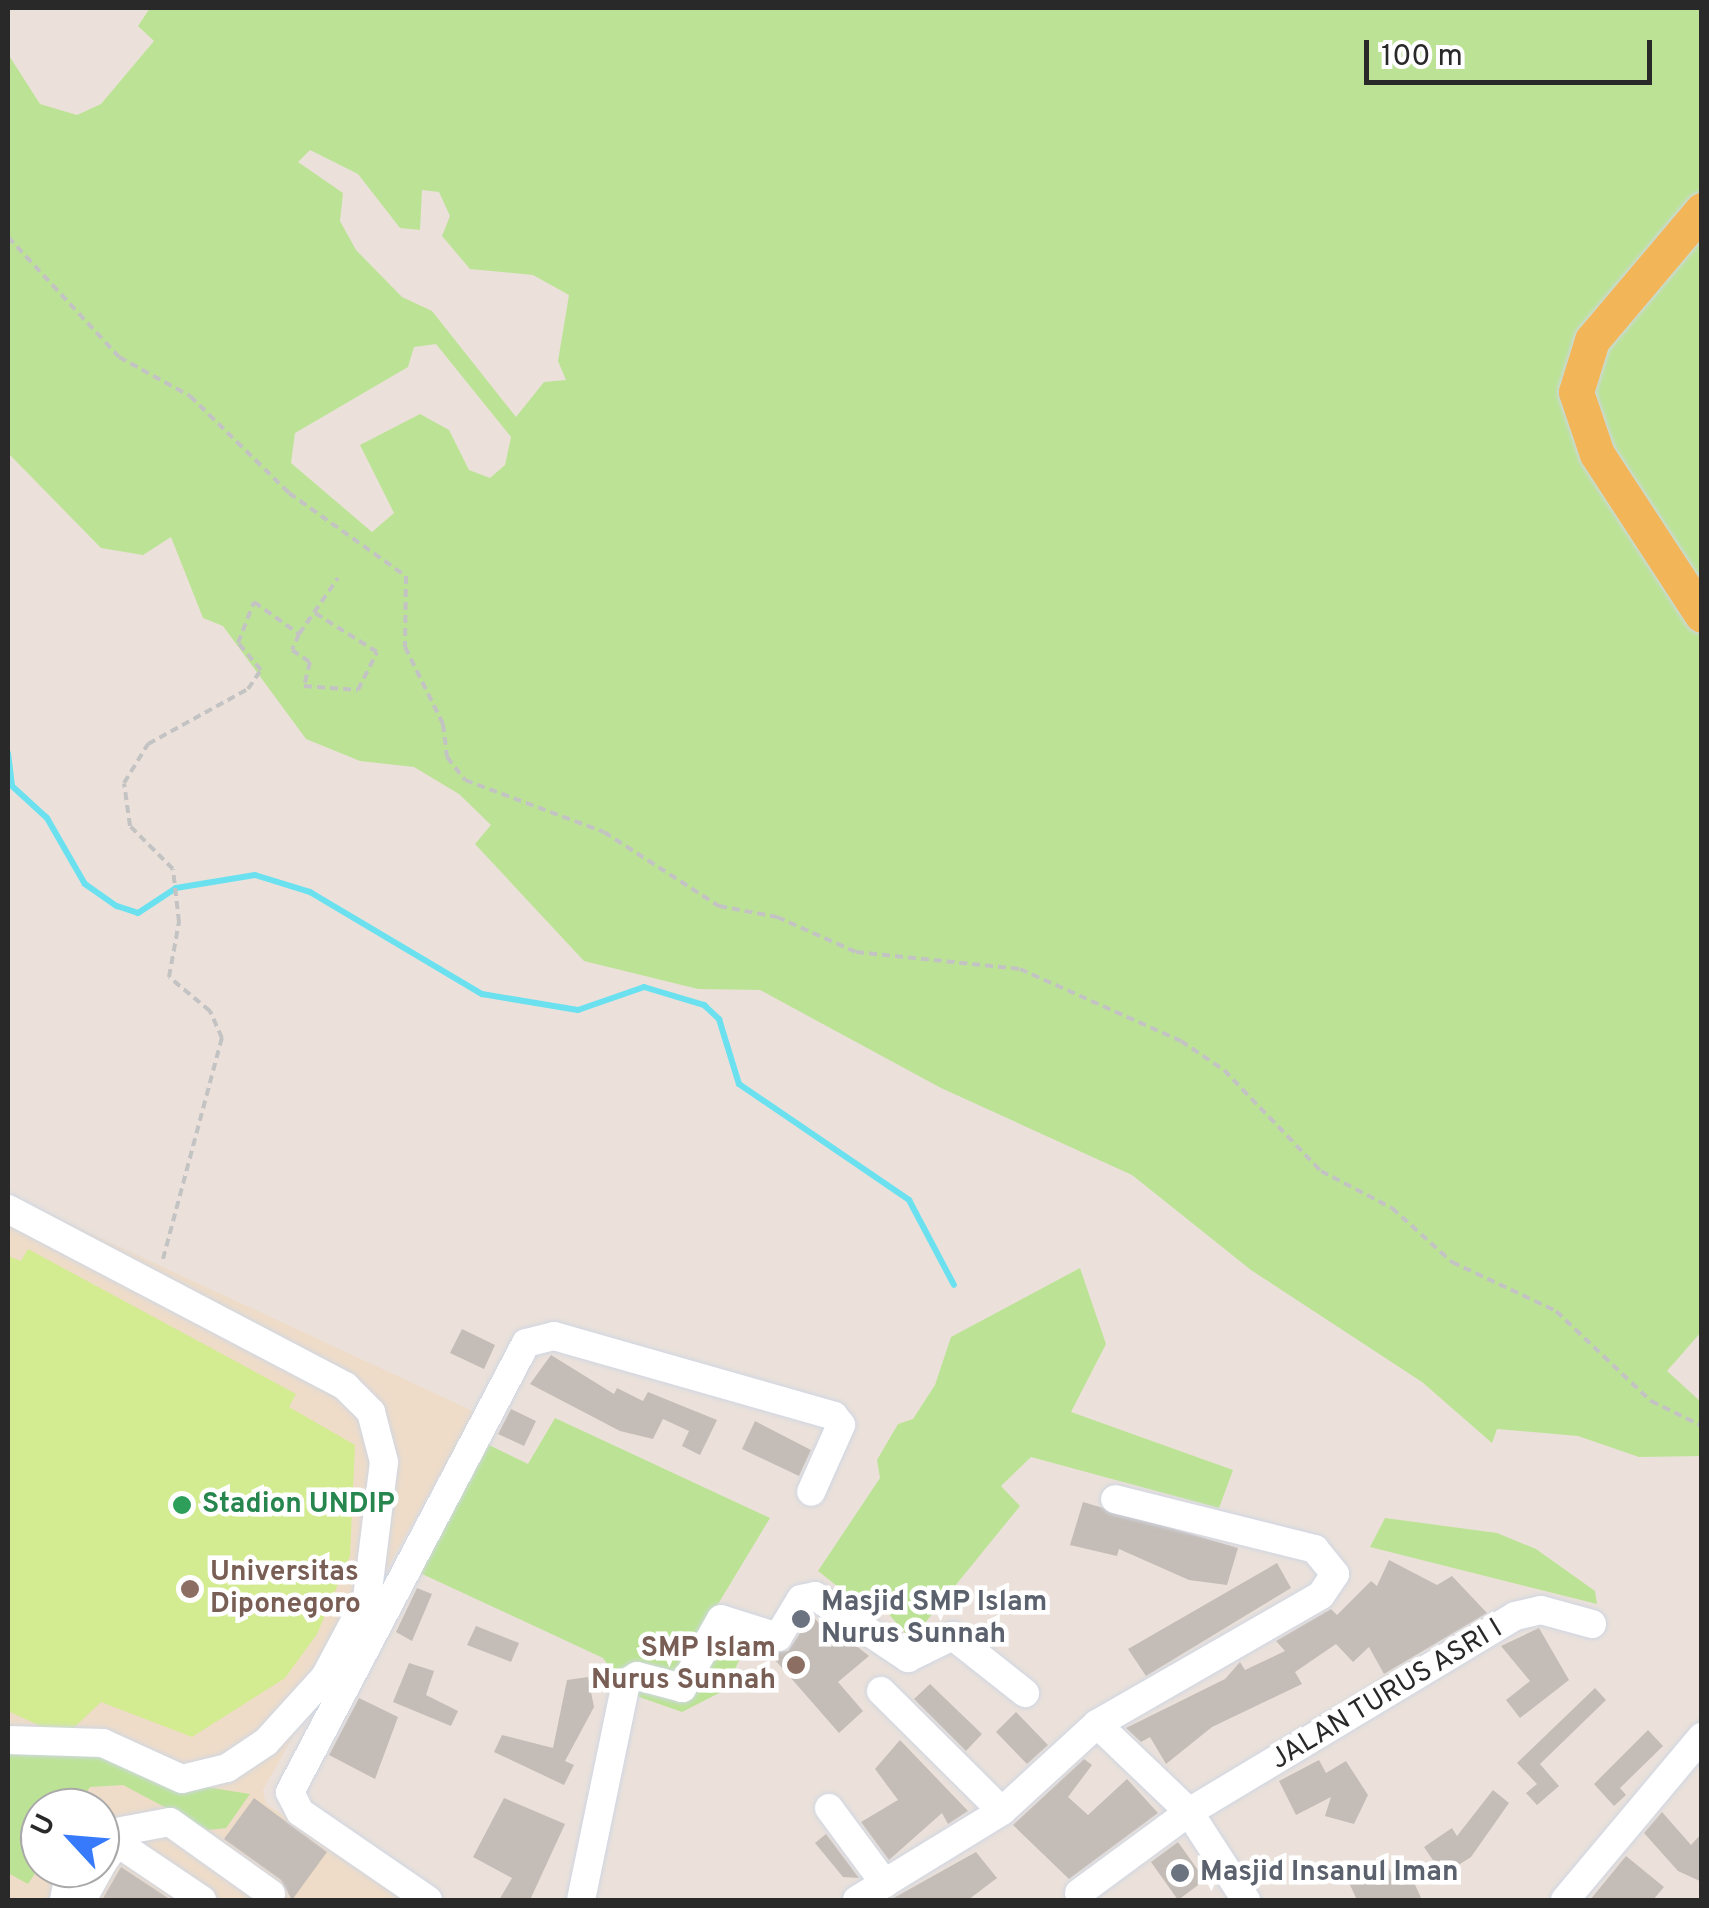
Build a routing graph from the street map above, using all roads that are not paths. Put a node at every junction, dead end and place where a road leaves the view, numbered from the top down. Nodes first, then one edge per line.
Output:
1 (1702, 210) edge
2 (1702, 615) edge
3 (8, 1209) edge
4 (811, 1492) dead end
5 (1115, 1499) dead end
6 (1592, 1624) dead end
7 (881, 1691) dead end
8 (1025, 1693) dead end
9 (1097, 1724) junction
10 (1702, 1737) edge
11 (8, 1740) edge
12 (829, 1808) dead end
13 (1002, 1811) junction
14 (1190, 1812) junction
15 (120, 1830) edge
16 (120, 1852) edge
17 (885, 1884) junction
18 (252, 1892) edge
19 (1079, 1893) dead end
20 (202, 1900) edge
21 (428, 1900) edge
22 (581, 1900) edge
23 (857, 1900) edge
24 (1246, 1900) edge
25 (1565, 1900) edge

1 - 2 main road
3 - 11 street
4 - 21 street
5 - 9 street
6 - 14 street, JALAN TURUS ASRI I
7 - 13 street
8 - 22 street
9 - 13 street
9 - 14 street
10 - 25 street
12 - 17 street
13 - 17 street
14 - 19 street, JALAN TURUS ASRI I
14 - 24 street
15 - 18 street
16 - 20 street
17 - 23 street

